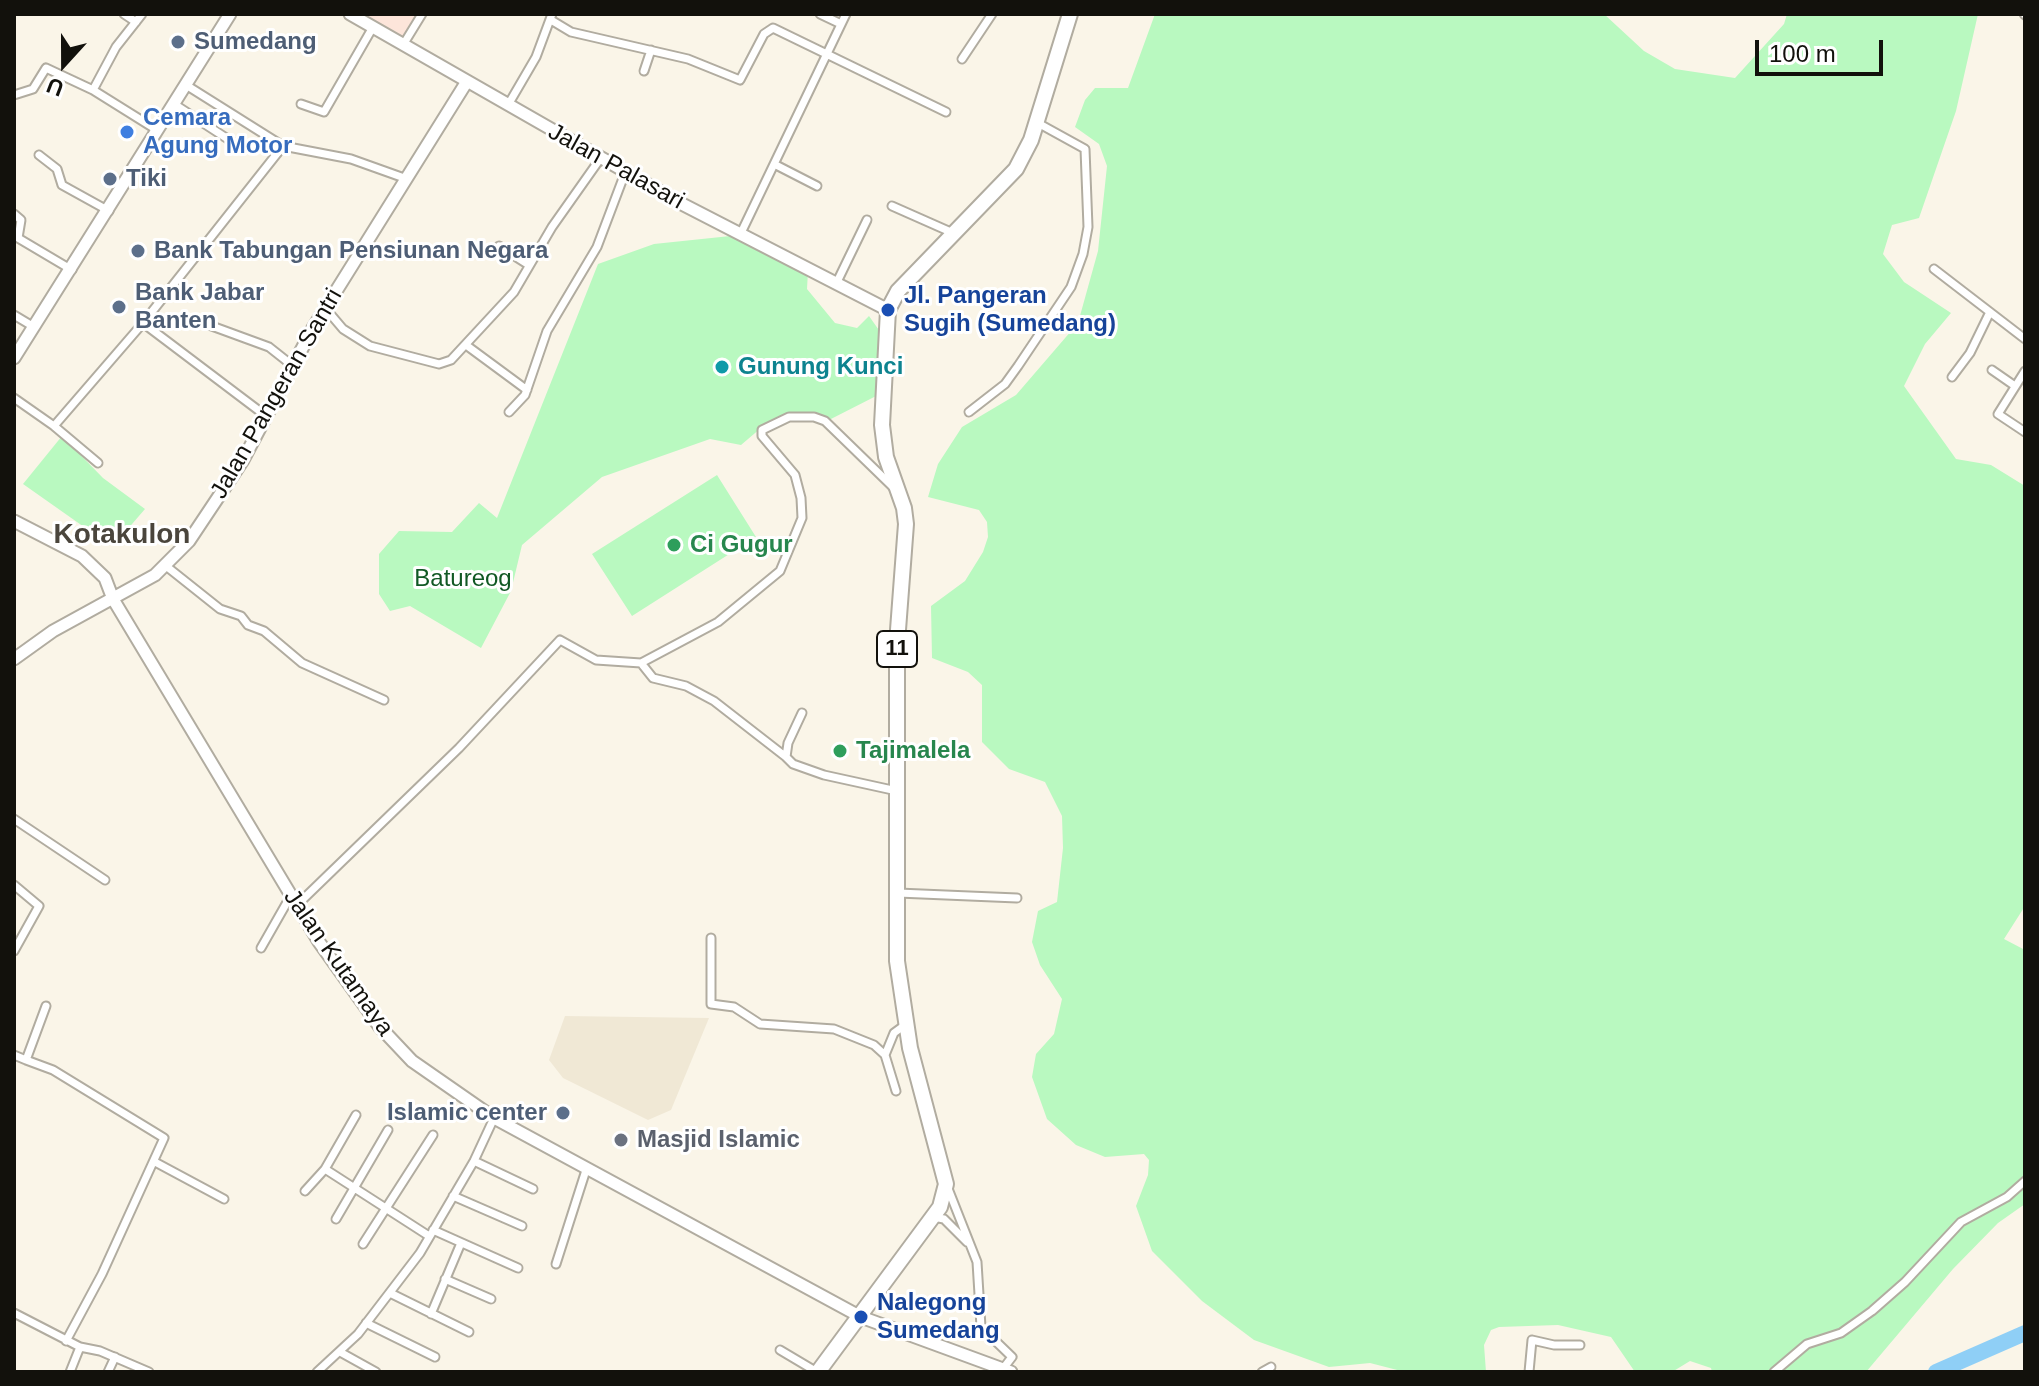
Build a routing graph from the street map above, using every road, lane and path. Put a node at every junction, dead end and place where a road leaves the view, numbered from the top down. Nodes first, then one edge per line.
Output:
1 (124, 14) edge
2 (142, 14) edge
3 (230, 14) edge
4 (350, 14) edge
5 (422, 14) edge
6 (820, 14) edge
7 (846, 14) edge
8 (992, 14) edge
9 (1070, 14) edge
10 (551, 17) edge
11 (136, 22) junction
12 (841, 24) junction
13 (373, 27) junction
14 (403, 45) junction
15 (651, 50) junction
16 (829, 53) junction
17 (962, 59) dead end
18 (644, 71) dead end
19 (466, 83) junction
20 (186, 85) junction
21 (93, 90) junction
22 (14, 95) edge
23 (174, 104) junction
24 (301, 104) dead end
25 (507, 107) junction
26 (946, 112) dead end
27 (1036, 122) junction
28 (157, 130) junction
29 (237, 145) dead end
30 (283, 146) junction
31 (39, 155) dead end
32 (600, 159) junction
33 (776, 165) junction
34 (625, 173) junction
35 (407, 179) junction
36 (817, 186) dead end
37 (892, 206) dead end
38 (109, 211) junction
39 (14, 214) edge
40 (867, 220) dead end
41 (955, 234) junction
42 (740, 235) junction
43 (499, 246) dead end
44 (529, 265) junction
45 (1934, 269) dead end
46 (72, 270) junction
47 (836, 284) junction
48 (326, 309) junction
49 (888, 310) junction
50 (1989, 314) junction
51 (14, 315) edge
52 (143, 323) junction
53 (209, 325) dead end
54 (34, 327) junction
55 (2025, 339) edge
56 (466, 345) junction
57 (14, 358) edge
58 (293, 366) junction
59 (1992, 370) dead end
60 (2025, 371) edge
61 (1952, 377) dead end
62 (2015, 386) junction
63 (527, 390) junction
64 (14, 398) edge
65 (509, 412) dead end
66 (969, 412) dead end
67 (266, 416) junction
68 (54, 426) junction
69 (2025, 432) edge
70 (98, 463) dead end
71 (899, 492) junction
72 (14, 521) edge
73 (166, 566) junction
74 (113, 599) junction
75 (14, 659) edge
76 (641, 663) junction
77 (384, 700) dead end
78 (802, 713) dead end
79 (786, 757) junction
80 (897, 791) junction
81 (14, 819) edge
82 (105, 880) dead end
83 (14, 885) edge
84 (898, 893) junction
85 (1017, 898) dead end
86 (293, 901) junction
87 (711, 938) dead end
88 (261, 948) dead end
89 (14, 951) edge
90 (46, 1006) dead end
91 (905, 1025) junction
92 (14, 1055) edge
93 (885, 1055) junction
94 (26, 1060) junction
95 (896, 1091) dead end
96 (356, 1115) dead end
97 (494, 1118) junction
98 (388, 1130) dead end
99 (433, 1135) dead end
100 (474, 1161) junction
101 (155, 1162) junction
102 (587, 1167) junction
103 (325, 1169) junction
104 (2025, 1181) edge
105 (946, 1184) junction
106 (354, 1188) junction
107 (533, 1189) dead end
108 (305, 1191) dead end
109 (453, 1196) junction
110 (224, 1199) dead end
111 (385, 1210) junction
112 (933, 1217) junction
113 (336, 1219) dead end
114 (522, 1226) dead end
115 (431, 1233) junction
116 (461, 1243) junction
117 (363, 1244) dead end
118 (971, 1247) junction
119 (556, 1264) dead end
120 (518, 1268) dead end
121 (445, 1279) junction
122 (390, 1293) junction
123 (491, 1299) dead end
124 (14, 1313) edge
125 (431, 1314) junction
126 (861, 1317) junction
127 (366, 1323) junction
128 (469, 1332) dead end
129 (66, 1341) junction
130 (1580, 1345) dead end
131 (80, 1347) junction
132 (780, 1350) dead end
133 (340, 1352) junction
134 (115, 1357) junction
135 (435, 1357) dead end
136 (1271, 1367) dead end
137 (1005, 1371) edge
138 (70, 1372) edge
139 (108, 1372) edge
140 (149, 1372) edge
141 (317, 1372) edge
142 (376, 1372) edge
143 (817, 1372) edge
144 (1262, 1372) edge
145 (1529, 1372) edge
146 (1774, 1372) edge

1 - 11 street
2 - 11 street
3 - 20 main road
4 - 13 main road, Jalan Palasari
5 - 14 street
6 - 12 street
7 - 12 street
8 - 17 street
9 - 27 highway
10 - 15 street
10 - 25 street
11 - 21 street
12 - 16 street
13 - 14 main road, Jalan Palasari
13 - 24 street
14 - 19 main road, Jalan Palasari
15 - 16 street
15 - 18 street
16 - 26 street
16 - 33 street
19 - 25 main road, Jalan Palasari
19 - 35 main road, Jalan Pangeran Santri
20 - 23 main road
20 - 30 street
21 - 22 street
21 - 28 street
23 - 28 main road
23 - 29 street
25 - 32 main road, Jalan Palasari
27 - 41 highway
27 - 66 street
28 - 38 main road
30 - 35 street
30 - 52 street
31 - 38 street
32 - 34 main road, Jalan Palasari
32 - 44 street
33 - 36 street
33 - 42 street
34 - 42 main road, Jalan Palasari
34 - 63 street
35 - 48 main road, Jalan Pangeran Santri
37 - 41 street
38 - 46 main road
39 - 46 street
40 - 47 street
41 - 49 highway
42 - 47 main road, Jalan Palasari
43 - 44 street
44 - 56 street
45 - 50 street
46 - 54 main road
47 - 49 main road, Jalan Palasari
48 - 56 street
48 - 58 main road, Jalan Pangeran Santri
49 - 71 highway, 11
50 - 55 street
50 - 61 street
51 - 54 street
52 - 67 street
52 - 68 street
53 - 58 street
54 - 57 main road
56 - 63 street
58 - 67 main road, Jalan Pangeran Santri
59 - 62 street
60 - 62 street
62 - 69 street
63 - 65 street
64 - 68 street
67 - 73 main road, Jalan Pangeran Santri
68 - 70 street
71 - 76 street
71 - 80 highway, 11
72 - 74 main road, Jalan Kutamaya
73 - 74 main road, Jalan Pangeran Santri
73 - 77 street
74 - 75 main road, Jalan Pangeran Santri
74 - 86 main road, Jalan Kutamaya
76 - 79 street
76 - 86 street
78 - 79 street
79 - 80 street
80 - 84 highway, 11
81 - 82 street
83 - 89 street
84 - 85 street
84 - 91 highway, 11
86 - 88 street
86 - 97 main road, Jalan Kutamaya
87 - 93 street
90 - 94 street
91 - 93 street
91 - 105 highway, 11
92 - 94 street
93 - 95 street
94 - 101 street
96 - 103 street
97 - 100 street
97 - 102 main road, Jalan Kutamaya
98 - 106 street
99 - 111 street
100 - 107 street
100 - 109 street
101 - 110 street
101 - 129 street
102 - 119 street
102 - 126 main road, Jalan Kutamaya
103 - 106 street
103 - 108 street
104 - 146 street
105 - 112 highway
105 - 118 street
106 - 111 street
106 - 113 street
109 - 114 street
109 - 115 street
111 - 115 street
111 - 117 street
112 - 118 street
112 - 126 highway
115 - 116 street
115 - 122 street
116 - 120 street
116 - 121 street
118 - 137 street
121 - 123 street
121 - 125 street
122 - 125 street
122 - 127 street
124 - 129 street
125 - 128 street
126 - 137 main road, Jalan Kutamaya
126 - 143 highway
127 - 133 street
127 - 135 street
129 - 131 street
130 - 145 street
131 - 134 street
131 - 138 street
132 - 143 street
133 - 141 street
133 - 142 street
134 - 139 street
134 - 140 street
136 - 144 street

